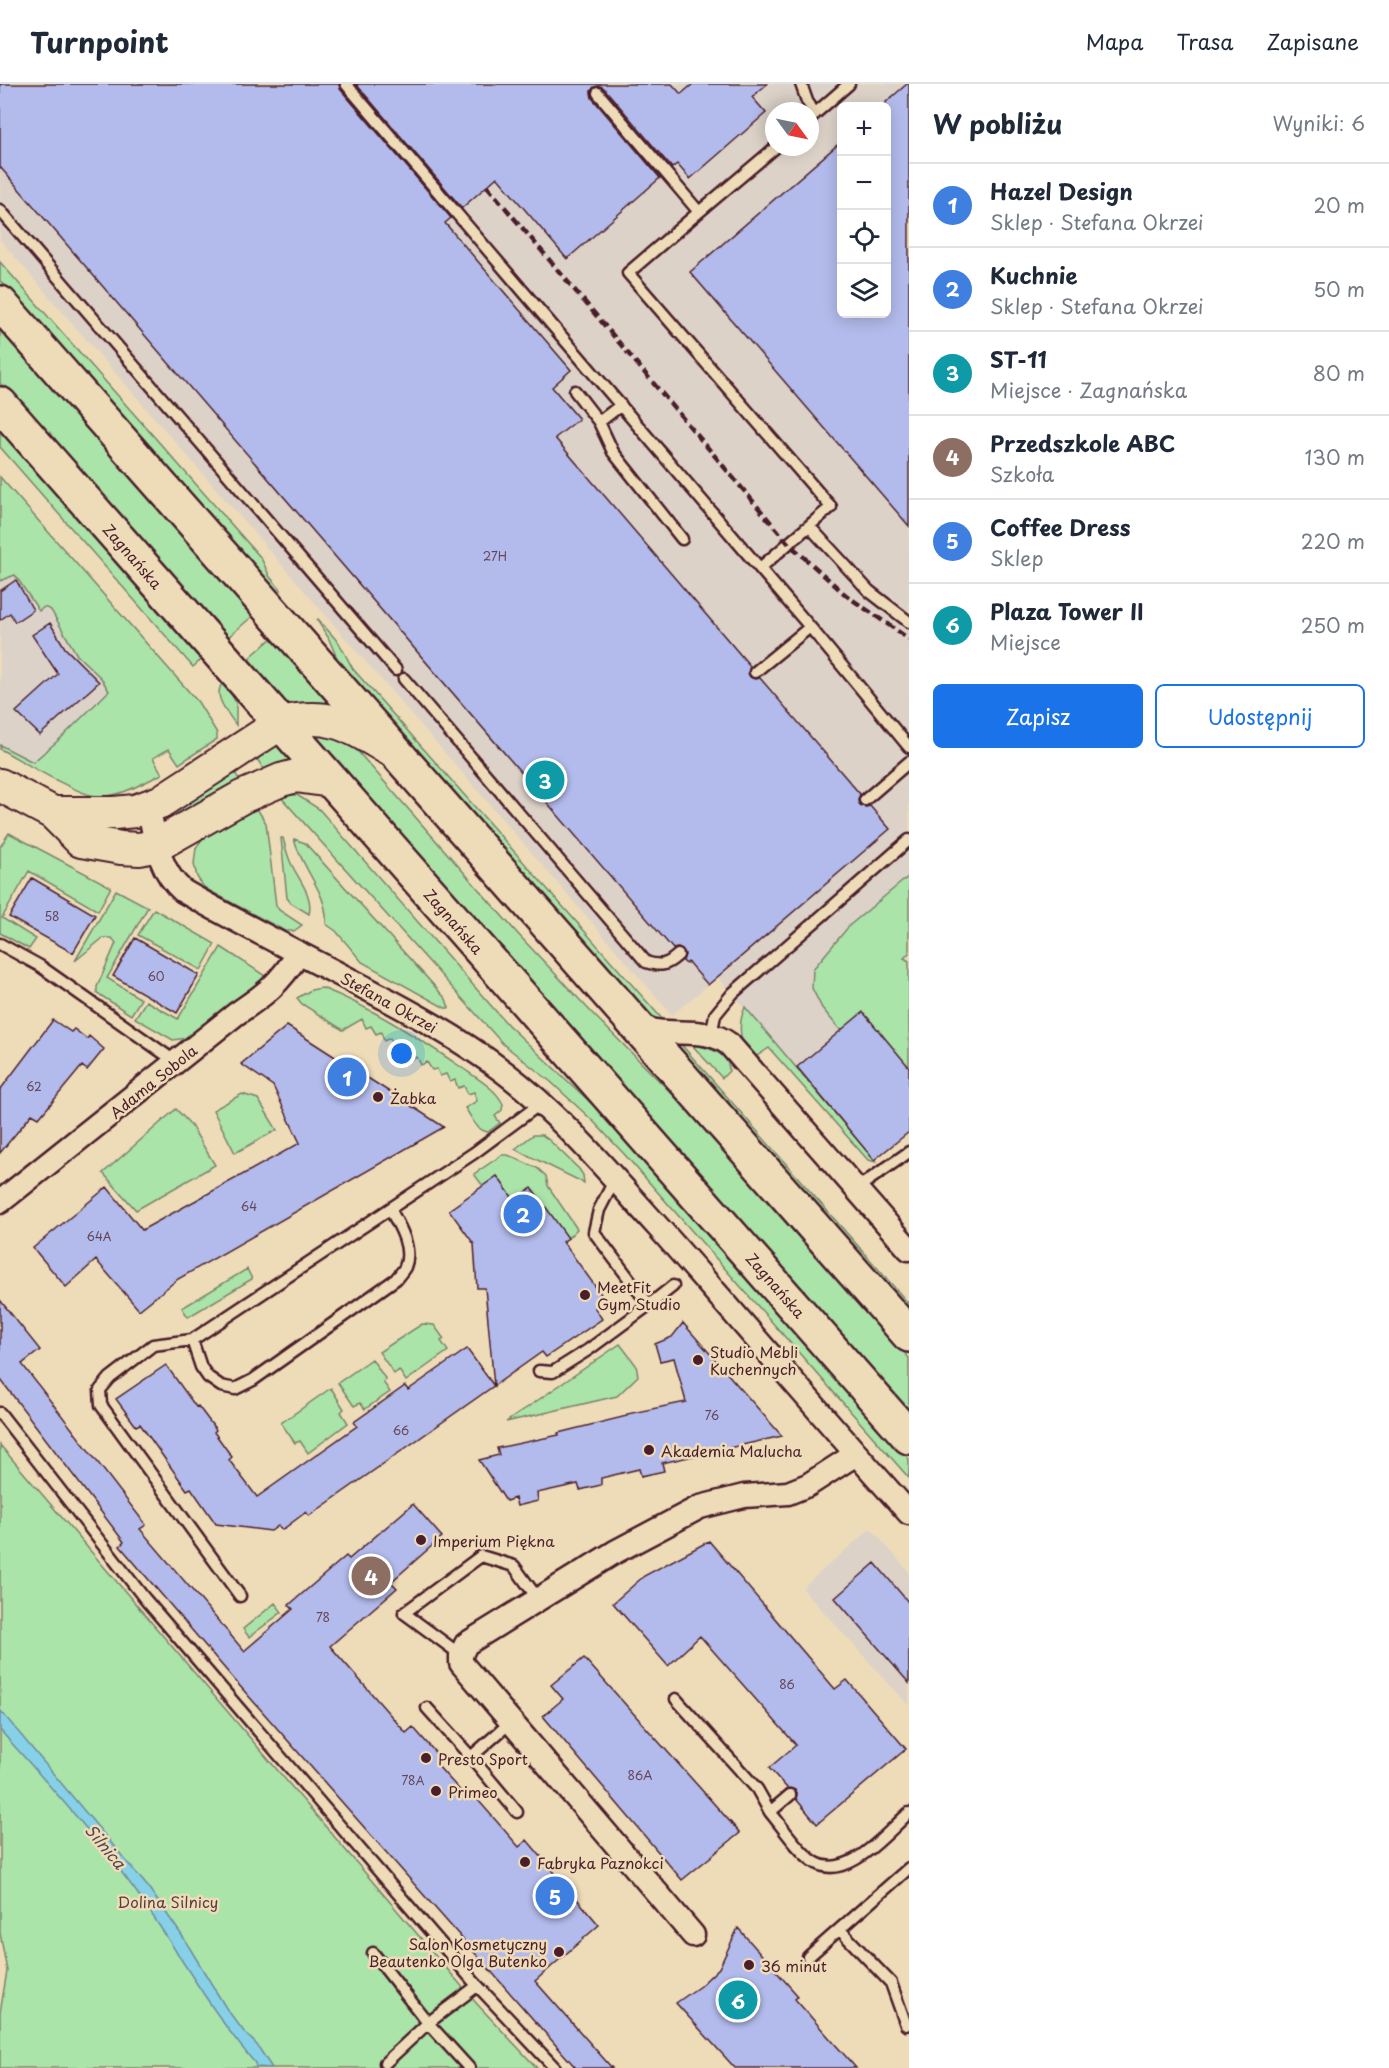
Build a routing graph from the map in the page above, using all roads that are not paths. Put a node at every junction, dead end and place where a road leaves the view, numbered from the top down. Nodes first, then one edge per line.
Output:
1 (346, 84) edge
2 (801, 84) edge
3 (849, 84) edge
4 (598, 93) dead end
5 (807, 102) edge
6 (819, 111) edge
7 (765, 156) edge
8 (0, 210) edge
9 (699, 212) junction
10 (0, 303) edge
11 (575, 391) dead end
12 (0, 404) edge
13 (621, 405) junction
14 (599, 422) junction
15 (809, 526) junction
16 (682, 539) dead end
17 (760, 568) junction
18 (909, 622) edge
19 (810, 627) junction
20 (396, 670) dead end
21 (755, 672) dead end
22 (404, 679) dead end
23 (280, 723) junction
24 (909, 747) edge
25 (396, 753) junction
26 (909, 762) edge
27 (331, 781) junction
28 (0, 785) edge
29 (865, 800) dead end
30 (148, 806) junction
31 (52, 813) junction
32 (909, 840) edge
33 (157, 845) junction
34 (0, 944) edge
35 (299, 953) junction
36 (678, 955) dead end
37 (632, 1022) junction
38 (711, 1035) junction
39 (177, 1062) junction
40 (540, 1104) junction
41 (909, 1152) edge
42 (615, 1178) junction
43 (856, 1189) junction
44 (0, 1202) edge
45 (390, 1209) junction
46 (909, 1249) edge
47 (673, 1286) dead end
48 (649, 1305) junction
49 (909, 1335) edge
50 (192, 1340) junction
51 (539, 1371) dead end
52 (0, 1413) edge
53 (909, 1437) edge
54 (856, 1454) junction
55 (909, 1513) edge
56 (240, 1596) dead end
57 (538, 1599) junction
58 (460, 1655) junction
59 (676, 1699) dead end
60 (427, 1708) dead end
61 (512, 1721) junction
62 (471, 1757) junction
63 (790, 1795) dead end
64 (517, 1812) dead end
65 (770, 1812) junction
66 (909, 1813) edge
67 (909, 1868) edge
68 (840, 1930) junction
69 (693, 1935) dead end
70 (373, 1953) dead end
71 (808, 1957) dead end
72 (477, 1986) junction
73 (428, 2023) junction
74 (906, 2025) dead end
75 (385, 2063) dead end
76 (469, 2068) edge
77 (555, 2068) edge

1 - 13 lane
2 - 5 lane
3 - 6 lane
4 - 9 lane
7 - 9 lane
8 - 20 lane
9 - 15 lane
10 - 25 main road
11 - 14 lane
12 - 23 main road, Zagnańska
13 - 14 lane
13 - 17 lane
14 - 16 lane
15 - 17 lane
15 - 18 lane
17 - 19 lane
19 - 21 lane
19 - 24 lane
22 - 36 lane
23 - 25 street
23 - 27 main road, Zagnańska
23 - 30 street
25 - 37 main road
26 - 29 lane
27 - 33 street
27 - 53 main road, Zagnańska
28 - 31 street
30 - 31 street
30 - 33 street, Stefana Okrzei
31 - 33 street
32 - 38 lane
33 - 35 street, Stefana Okrzei
34 - 39 lane
35 - 39 street, Adama Sobola
35 - 40 street, Stefana Okrzei
37 - 38 street
37 - 49 main road
38 - 43 street
39 - 44 street, Adama Sobola
40 - 42 street, Stefana Okrzei
40 - 45 lane
41 - 43 lane
42 - 48 lane
42 - 54 street
43 - 46 street
45 - 50 lane
45 - 50 lane
47 - 48 lane
48 - 51 lane
50 - 56 lane
52 - 72 lane
54 - 55 street
54 - 57 street
57 - 58 street
57 - 58 lane
58 - 61 street
59 - 65 lane
60 - 62 lane
61 - 62 lane
61 - 69 street
62 - 64 lane
63 - 65 lane
65 - 66 lane
67 - 68 lane
68 - 71 lane
68 - 74 lane
70 - 73 lane
72 - 73 lane
72 - 77 lane
73 - 75 lane
73 - 76 lane

